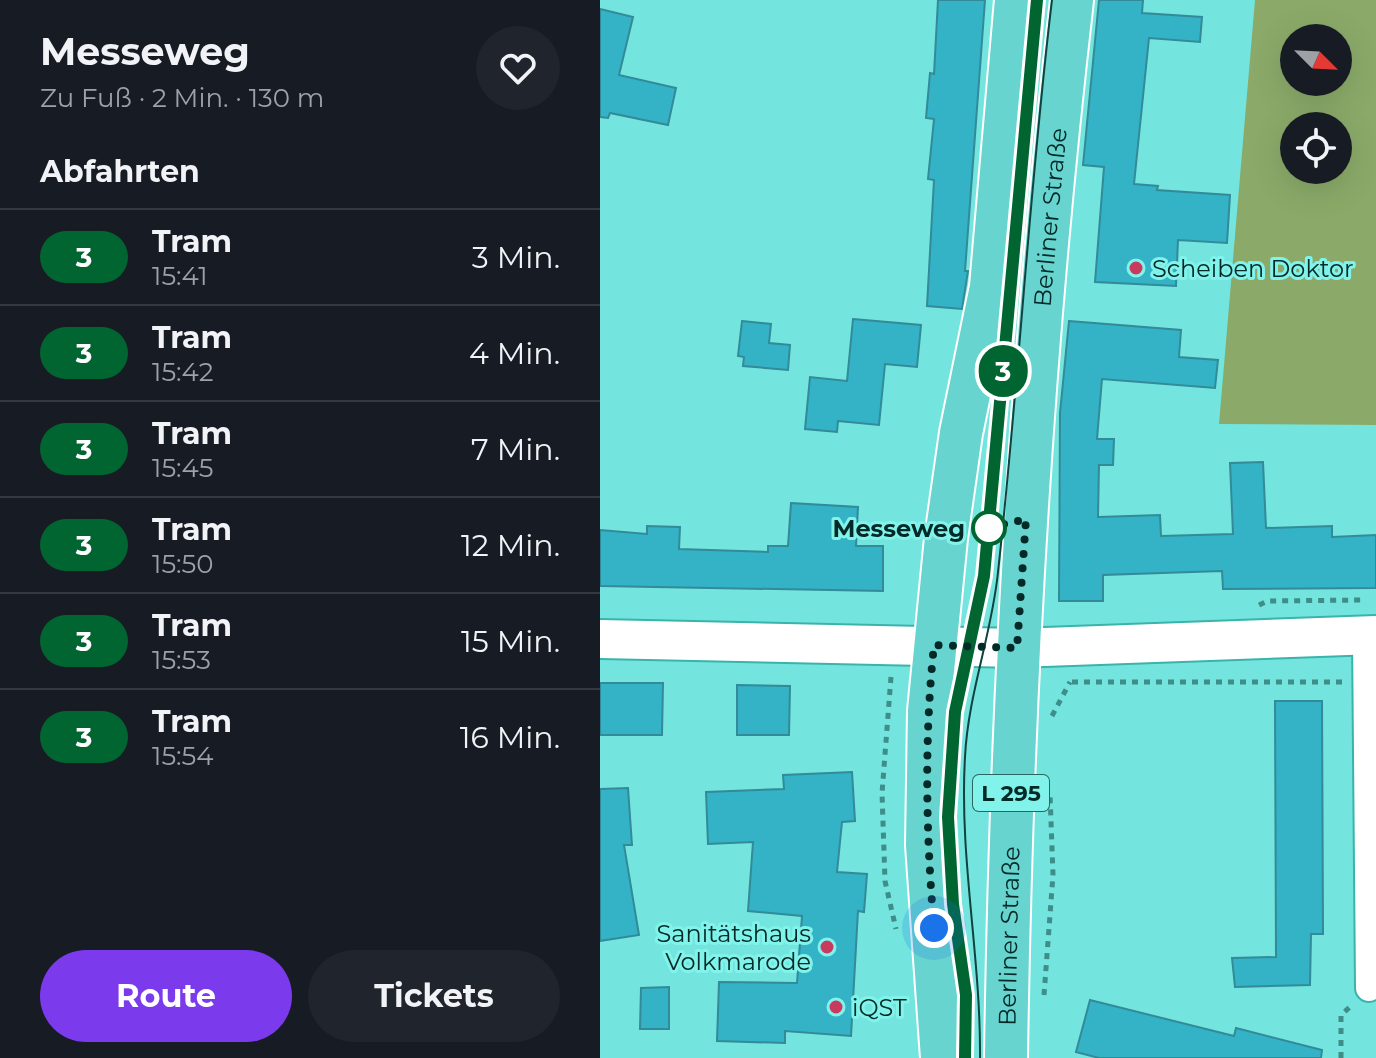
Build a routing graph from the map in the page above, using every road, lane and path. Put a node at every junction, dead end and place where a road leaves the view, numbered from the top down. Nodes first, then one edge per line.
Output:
1 (1016, 0) edge
2 (1072, 0) edge
3 (600, 639) edge
4 (934, 645) junction
5 (1369, 646) edge
6 (1017, 648) junction
7 (1282, 669) dead end
8 (1282, 682) junction
9 (1051, 731) dead end
10 (1050, 789) dead end
11 (1369, 988) joint
12 (1044, 1002) dead end
13 (942, 1058) edge
14 (1006, 1058) edge
15 (1341, 1058) edge

1 - 4 main road
2 - 6 main road, Berliner Straße / L 295
3 - 4 main road
4 - 6 main road
4 - 13 main road
5 - 6 main road
5 - 8 path
5 - 11 street
6 - 14 main road, Berliner Straße / L 295
7 - 8 path
8 - 9 path
10 - 12 path
11 - 15 path

